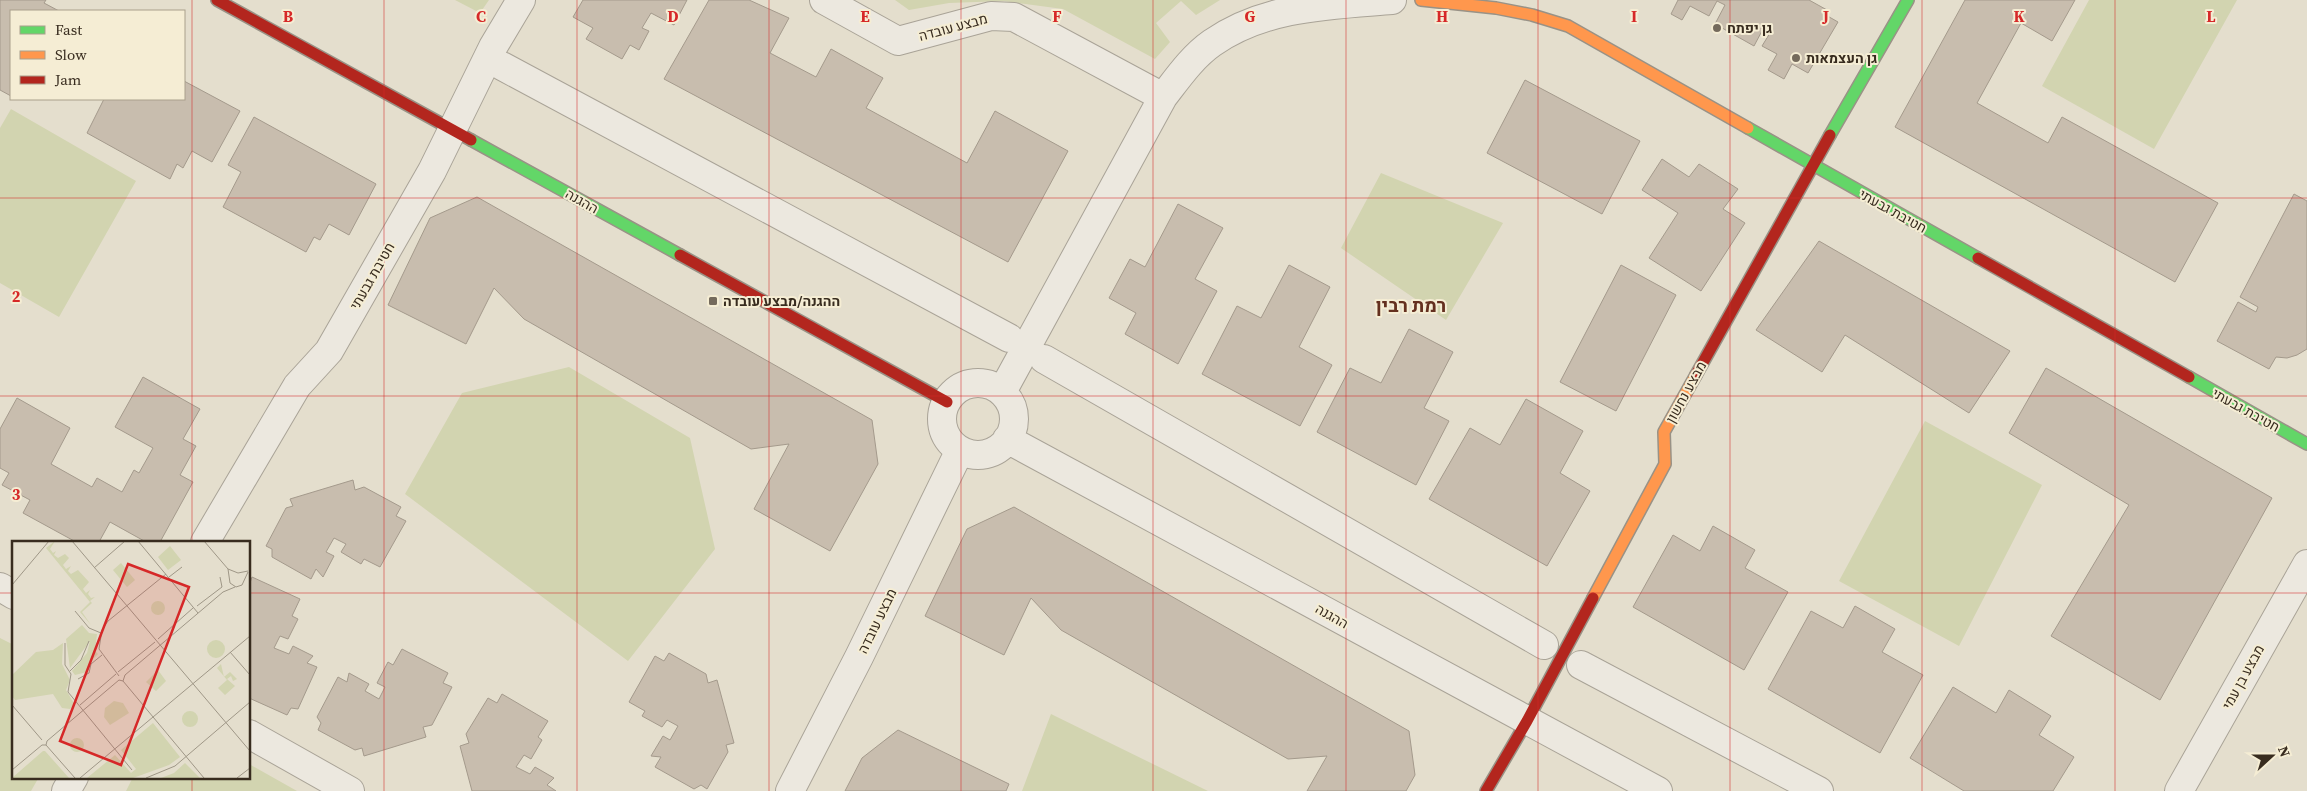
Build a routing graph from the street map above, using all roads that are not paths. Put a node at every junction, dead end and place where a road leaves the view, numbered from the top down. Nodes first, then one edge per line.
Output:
1 (217, 0) edge
2 (522, 0) edge
3 (824, 0) edge
4 (1392, 0) edge
5 (1421, 0) edge
6 (1908, 0) edge
7 (502, 66) dead end
8 (1163, 97) junction
9 (452, 129) junction
10 (1814, 166) junction
11 (1009, 338) dead end
12 (1044, 358) dead end
13 (1002, 392) junction
14 (947, 402) junction
15 (1007, 439) junction
16 (2307, 444) edge
17 (960, 450) junction
18 (206, 541) edge
19 (2307, 564) edge
20 (0, 587) edge
21 (12, 593) edge
22 (1544, 646) dead end
23 (1580, 665) dead end
24 (1527, 721) junction
25 (250, 735) edge
26 (73, 778) edge
27 (66, 791) edge
28 (350, 791) edge
29 (790, 791) edge
30 (1486, 791) edge
31 (1658, 791) edge
32 (1819, 791) edge
33 (2179, 791) edge

1 - 9 street, ההגנה
2 - 9 street, חטיבת גבעתי
3 - 8 street, מבצע עובדה
4 - 8 street
5 - 10 street, חטיבת גבעתי
6 - 10 street, מבצע נחשון
7 - 11 street
8 - 13 street
9 - 14 street, ההגנה
9 - 18 street, חטיבת גבעתי
10 - 16 street, חטיבת גבעתי
10 - 24 street, מבצע נחשון
12 - 22 street
13 - 14 street
13 - 15 street
14 - 17 street
15 - 17 street
15 - 24 street, ההגנה
17 - 29 street, מבצע עובדה
19 - 33 street, מבצע בן עמי
20 - 21 street
23 - 32 street
24 - 30 street, מבצע נחשון
24 - 31 street, ההגנה
25 - 28 street
26 - 27 street

